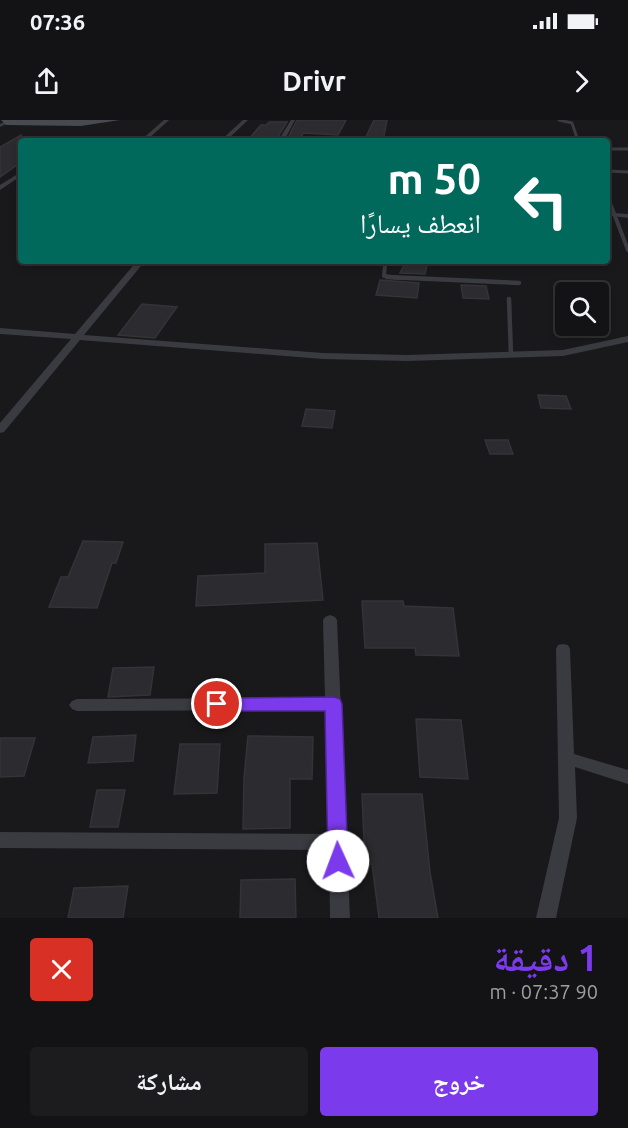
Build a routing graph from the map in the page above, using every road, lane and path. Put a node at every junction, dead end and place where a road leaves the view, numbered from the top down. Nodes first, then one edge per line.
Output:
1 (116, 120) edge
2 (167, 120) edge
3 (246, 120) edge
4 (293, 120) edge
5 (559, 120) edge
6 (3, 123) edge
7 (146, 138) edge
8 (226, 138) edge
9 (283, 138) edge
10 (577, 138) edge
11 (610, 149) edge
12 (628, 149) edge
13 (610, 171) edge
14 (628, 172) edge
15 (10, 174) dead end
16 (18, 174) edge
17 (18, 175) edge
18 (0, 188) edge
19 (610, 204) edge
20 (614, 215) junction
21 (628, 216) edge
22 (628, 250) edge
23 (138, 264) edge
24 (384, 264) edge
25 (519, 283) dead end
26 (509, 299) dead end
27 (0, 331) edge
28 (77, 337) junction
29 (628, 339) edge
30 (511, 355) junction
31 (0, 430) edge
32 (330, 620) dead end
33 (563, 649) dead end
34 (334, 704) junction
35 (77, 705) dead end
36 (566, 758) junction
37 (628, 777) edge
38 (0, 840) edge
39 (338, 842) junction
40 (340, 918) edge
41 (546, 918) edge

1 - 6 street
2 - 7 street
3 - 8 street
4 - 9 street
5 - 10 lane
11 - 12 lane
13 - 14 lane
15 - 16 street
17 - 18 street
19 - 20 lane
20 - 21 street
20 - 22 lane
23 - 28 street
24 - 25 lane
26 - 30 lane
27 - 28 street
28 - 30 street
28 - 31 street
29 - 30 street
32 - 34 street
33 - 36 street
34 - 35 street
34 - 39 street
36 - 37 street
36 - 41 street
38 - 39 street
39 - 40 street

